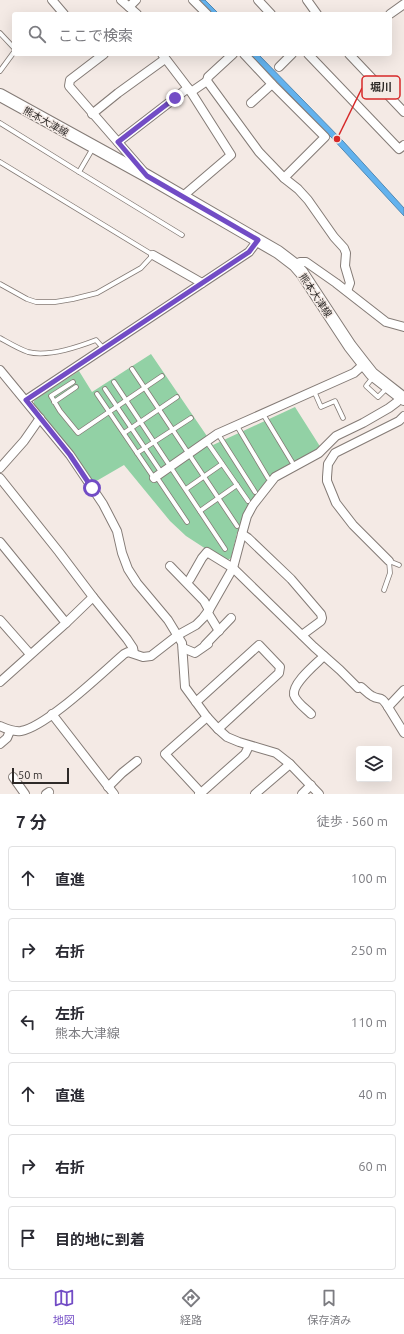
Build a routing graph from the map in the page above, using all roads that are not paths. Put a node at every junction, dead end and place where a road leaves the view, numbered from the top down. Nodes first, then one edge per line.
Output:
1 (52, 0) edge
2 (121, 0) edge
3 (136, 0) edge
4 (193, 0) edge
5 (258, 0) edge
6 (307, 0) edge
7 (129, 7) junction
8 (403, 7) edge
9 (62, 12) edge
10 (135, 12) edge
11 (205, 12) edge
12 (269, 12) edge
13 (316, 12) edge
14 (392, 13) edge
15 (0, 33) edge
16 (12, 46) edge
17 (12, 55) edge
18 (101, 56) edge
19 (164, 56) edge
20 (231, 56) edge
21 (246, 56) edge
22 (290, 56) edge
23 (310, 56) edge
24 (351, 56) edge
25 (279, 67) dead end
26 (0, 70) edge
27 (207, 81) junction
28 (272, 84) junction
29 (190, 90) junction
30 (0, 96) edge
31 (251, 103) dead end
32 (404, 112) edge
33 (92, 114) junction
34 (0, 123) edge
35 (118, 142) junction
36 (94, 147) junction
37 (402, 150) edge
38 (0, 162) edge
39 (79, 172) junction
40 (147, 176) junction
41 (284, 178) junction
42 (183, 196) junction
43 (182, 235) dead end
44 (258, 240) junction
45 (153, 255) junction
46 (295, 265) junction
47 (0, 284) edge
48 (202, 284) junction
49 (347, 291) junction
50 (404, 327) edge
51 (0, 338) edge
52 (103, 349) junction
53 (364, 364) junction
54 (132, 369) dead end
55 (0, 370) edge
56 (162, 376) dead end
57 (73, 382) dead end
58 (114, 382) dead end
59 (76, 387) dead end
60 (144, 388) junction
61 (105, 389) dead end
62 (314, 391) junction
63 (97, 394) dead end
64 (177, 397) dead end
65 (402, 398) edge
66 (26, 400) junction
67 (126, 400) junction
68 (54, 402) junction
69 (117, 406) junction
70 (159, 409) junction
71 (109, 412) junction
72 (263, 414) junction
73 (404, 416) edge
74 (40, 418) junction
75 (191, 418) dead end
76 (343, 418) dead end
77 (141, 421) junction
78 (237, 426) junction
79 (131, 428) junction
80 (173, 430) junction
81 (124, 433) junction
82 (218, 434) junction
83 (207, 441) junction
84 (155, 442) junction
85 (145, 448) junction
86 (188, 453) junction
87 (137, 454) junction
88 (292, 462) dead end
89 (222, 464) junction
90 (170, 466) junction
91 (0, 468) edge
92 (157, 475) junction
93 (204, 477) junction
94 (0, 478) edge
95 (268, 478) dead end
96 (237, 485) junction
97 (186, 489) junction
98 (255, 492) dead end
99 (218, 498) junction
100 (248, 501) dead end
101 (200, 511) junction
102 (187, 522) dead end
103 (237, 526) dead end
104 (242, 534) junction
105 (0, 542) edge
106 (225, 549) dead end
107 (389, 561) junction
108 (399, 565) dead end
109 (170, 566) dead end
110 (233, 568) junction
111 (190, 579) dead end
112 (384, 590) dead end
113 (93, 598) junction
114 (209, 612) junction
115 (231, 618) dead end
116 (0, 620) edge
117 (66, 622) junction
118 (220, 631) junction
119 (178, 635) junction
120 (302, 636) junction
121 (183, 648) junction
122 (134, 653) junction
123 (30, 654) junction
124 (324, 656) junction
125 (0, 682) edge
126 (404, 690) edge
127 (196, 702) junction
128 (388, 707) junction
129 (52, 714) junction
130 (311, 714) dead end
131 (207, 717) junction
132 (0, 726) edge
133 (218, 729) junction
134 (10, 731) junction
135 (404, 733) edge
136 (0, 744) edge
137 (249, 746) junction
138 (137, 761) dead end
139 (290, 764) junction
140 (13, 777) dead end
141 (311, 785) junction
142 (108, 787) junction
143 (200, 793) edge
144 (25, 794) edge
145 (114, 794) edge
146 (255, 794) edge
147 (302, 794) edge
148 (319, 794) edge

1 - 9 street
2 - 7 street
3 - 7 street
4 - 11 street
5 - 12 street
6 - 13 street
7 - 10 street
8 - 14 street
15 - 16 lane
17 - 26 lane
18 - 33 street
19 - 29 street
19 - 33 street
20 - 27 street
21 - 28 street
22 - 25 street
23 - 37 street
24 - 32 street
27 - 29 street
27 - 41 street
28 - 31 street
28 - 41 street
29 - 35 street
29 - 42 street
30 - 36 main road, 熊本大津線
33 - 35 street
34 - 39 lane
35 - 40 street
36 - 39 lane
36 - 40 main road, 熊本大津線
38 - 45 lane
39 - 43 lane
40 - 42 main road, 熊本大津線
41 - 49 street
42 - 44 main road, 熊本大津線
44 - 46 main road, 熊本大津線
44 - 48 street
45 - 47 lane
45 - 48 street
46 - 49 street
46 - 53 main road, 熊本大津線
48 - 52 street
49 - 50 street
51 - 52 lane
52 - 66 street
53 - 62 street
53 - 65 main road, 熊本大津線
54 - 60 lane
55 - 66 street
56 - 60 lane
57 - 68 lane
58 - 67 lane
59 - 68 lane
60 - 67 lane
60 - 70 lane
61 - 69 lane
62 - 72 street
62 - 76 lane
63 - 71 lane
64 - 70 lane
65 - 104 street
66 - 74 street
67 - 69 lane
67 - 77 lane
68 - 71 lane
69 - 71 lane
69 - 79 lane
70 - 77 lane
70 - 80 lane
71 - 81 lane
72 - 78 street
72 - 88 lane
73 - 107 street
74 - 91 street
74 - 119 street
75 - 80 lane
77 - 79 lane
77 - 84 lane
78 - 82 street
78 - 95 lane
79 - 81 lane
79 - 85 lane
80 - 84 lane
80 - 86 lane
81 - 87 lane
82 - 83 street
82 - 98 lane
83 - 86 street
83 - 89 lane
84 - 85 lane
84 - 90 lane
85 - 87 lane
85 - 92 lane
86 - 90 street
86 - 93 lane
87 - 92 lane
89 - 93 lane
89 - 96 lane
90 - 92 street
90 - 97 lane
92 - 102 lane
93 - 97 lane
93 - 99 lane
94 - 113 street
96 - 99 lane
96 - 100 lane
97 - 101 lane
99 - 101 lane
99 - 103 lane
101 - 106 lane
104 - 110 street
104 - 120 street
105 - 117 street
107 - 108 lane
107 - 112 lane
109 - 114 street
110 - 111 street
110 - 114 street
110 - 120 street
113 - 117 street
113 - 122 street
114 - 118 street
114 - 119 street
115 - 118 street
116 - 123 street
117 - 123 street
118 - 121 street
119 - 121 street
119 - 122 street
120 - 124 street
121 - 127 street
122 - 129 street
123 - 125 street
124 - 128 street
124 - 130 street
126 - 128 street
127 - 131 street
127 - 133 street
128 - 135 street
129 - 134 street
129 - 142 street
131 - 133 street
131 - 143 street
132 - 134 street
133 - 137 street
134 - 136 street
137 - 139 street
137 - 143 street
138 - 142 street
139 - 141 street
139 - 146 street
140 - 144 street
141 - 147 street
141 - 148 street
142 - 145 street

